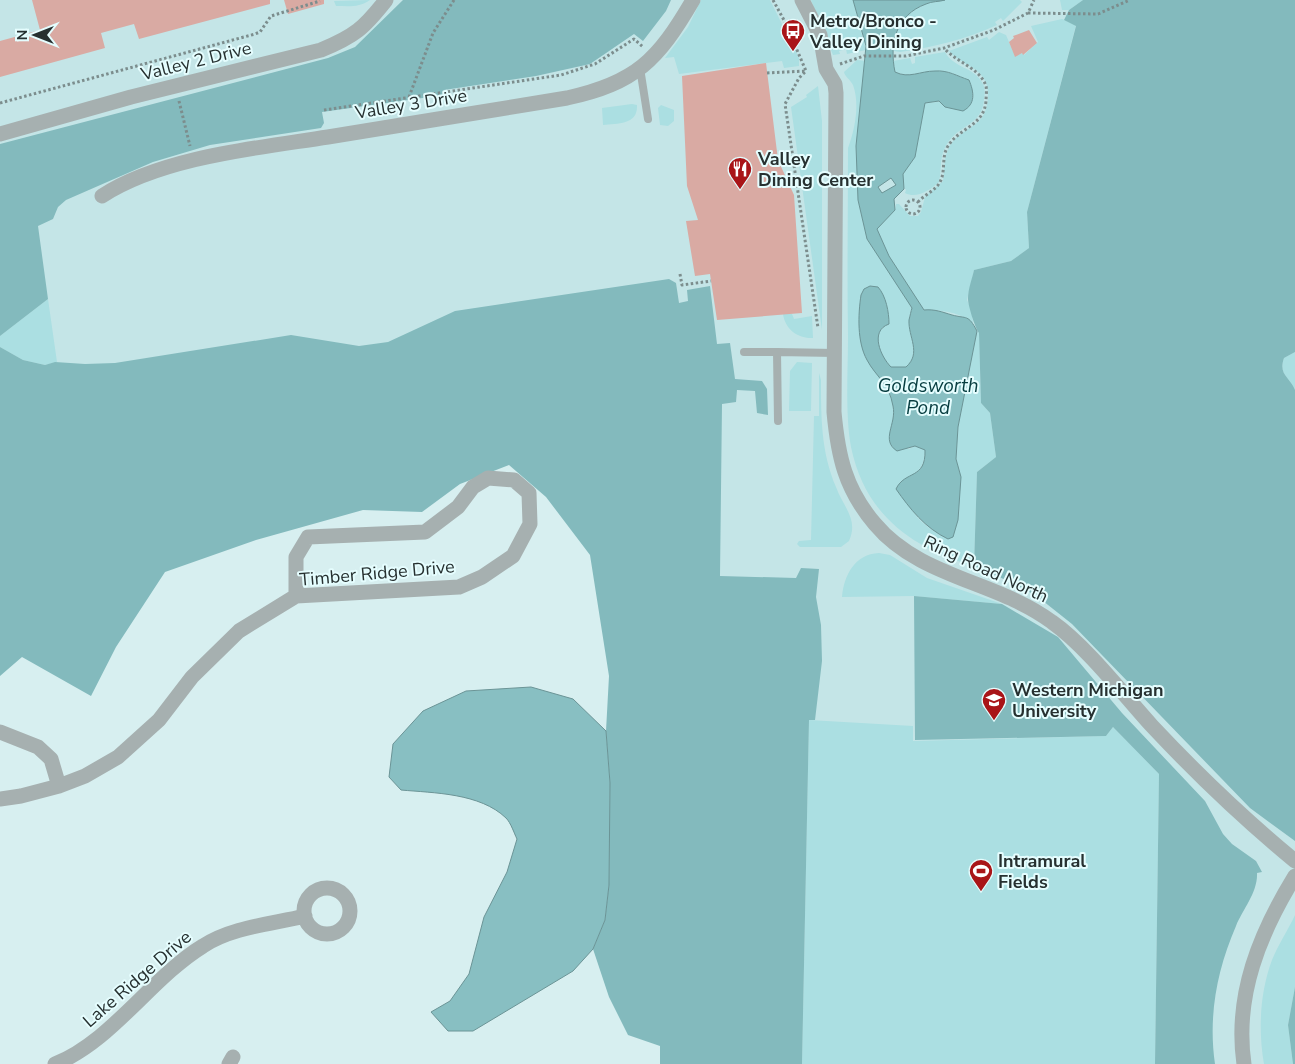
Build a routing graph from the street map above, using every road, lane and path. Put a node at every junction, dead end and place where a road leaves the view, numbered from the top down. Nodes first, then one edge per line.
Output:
1 (321, 0) edge
2 (386, 0) edge
3 (454, 0) edge
4 (693, 0) edge
5 (773, 0) edge
6 (802, 0) edge
7 (1034, 0) edge
8 (1130, 0) edge
9 (1028, 13) junction
10 (649, 44) dead end
11 (944, 48) junction
12 (640, 68) junction
13 (826, 69) junction
14 (806, 71) junction
15 (767, 73) dead end
16 (176, 86) junction
17 (409, 97) junction
18 (0, 103) edge
19 (324, 110) dead end
20 (648, 119) dead end
21 (0, 134) edge
22 (193, 161) junction
23 (102, 196) dead end
24 (918, 202) junction
25 (680, 274) dead end
26 (711, 281) dead end
27 (818, 331) dead end
28 (744, 352) dead end
29 (777, 352) junction
30 (834, 353) junction
31 (778, 421) dead end
32 (296, 596) junction
33 (0, 732) edge
34 (58, 786) junction
35 (0, 799) edge
36 (1295, 861) edge
37 (1295, 876) edge
38 (305, 916) dead end
39 (55, 1064) edge
40 (1244, 1064) edge

1 - 18 path
2 - 16 street, Valley 2 Drive
3 - 17 path
4 - 12 street, Valley 3 Drive
5 - 14 path
6 - 13 street, Ring Road North
7 - 9 path
8 - 9 path
9 - 11 path
10 - 17 path
11 - 13 path
11 - 24 path
12 - 20 lane
12 - 22 street, Valley 3 Drive
13 - 14 path
13 - 30 street, Ring Road North
14 - 15 path
14 - 27 path
16 - 21 street, Valley 2 Drive
16 - 22 path
17 - 19 path
22 - 23 street, Valley 3 Drive
24 - 24 path
25 - 26 path
28 - 29 lane
29 - 30 lane
29 - 31 lane
30 - 36 street, Ring Road North
32 - 32 street, Timber Ridge Drive
32 - 34 street, Timber Ridge Drive
33 - 34 street
34 - 35 street, Timber Ridge Drive
37 - 40 street
38 - 39 street, Lake Ridge Drive

